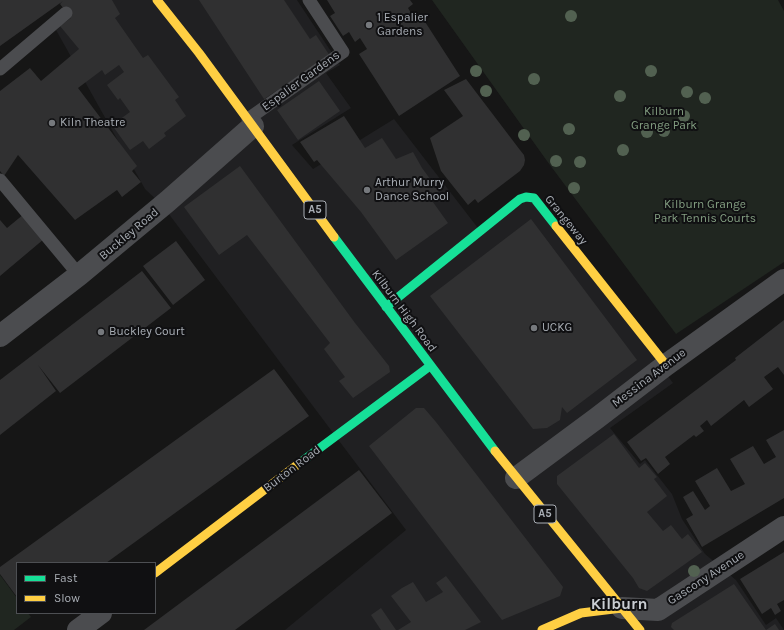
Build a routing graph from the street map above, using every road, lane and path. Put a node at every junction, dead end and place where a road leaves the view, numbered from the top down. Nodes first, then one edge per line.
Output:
1 (157, 0) edge
2 (309, 0) edge
3 (66, 12) dead end
4 (0, 69) edge
5 (250, 123) junction
6 (0, 180) edge
7 (79, 275) junction
8 (784, 280) edge
9 (386, 307) junction
10 (0, 336) edge
11 (666, 365) junction
12 (430, 366) junction
13 (516, 478) junction
14 (784, 527) edge
15 (156, 572) edge
16 (622, 608) junction
17 (100, 614) edge
18 (78, 630) edge
19 (542, 630) edge
20 (640, 630) edge

1 - 5 main road, Kilburn High Road / A5
2 - 5 lane, Espalier Gardens
3 - 4 lane
5 - 7 street, Buckley Road
5 - 9 main road, Kilburn High Road / A5
6 - 7 lane
7 - 10 street, Buckley Road
8 - 11 street, Messina Avenue
9 - 11 main road, Grangeway
9 - 12 main road, Kilburn High Road / A5
11 - 13 street, Messina Avenue
12 - 13 main road, Kilburn High Road / A5
12 - 15 main road, Burton Road
13 - 16 main road, Kilburn High Road / A5
14 - 16 street, Gascony Avenue
16 - 19 main road
16 - 20 main road, Kilburn High Road / A5
17 - 18 street

